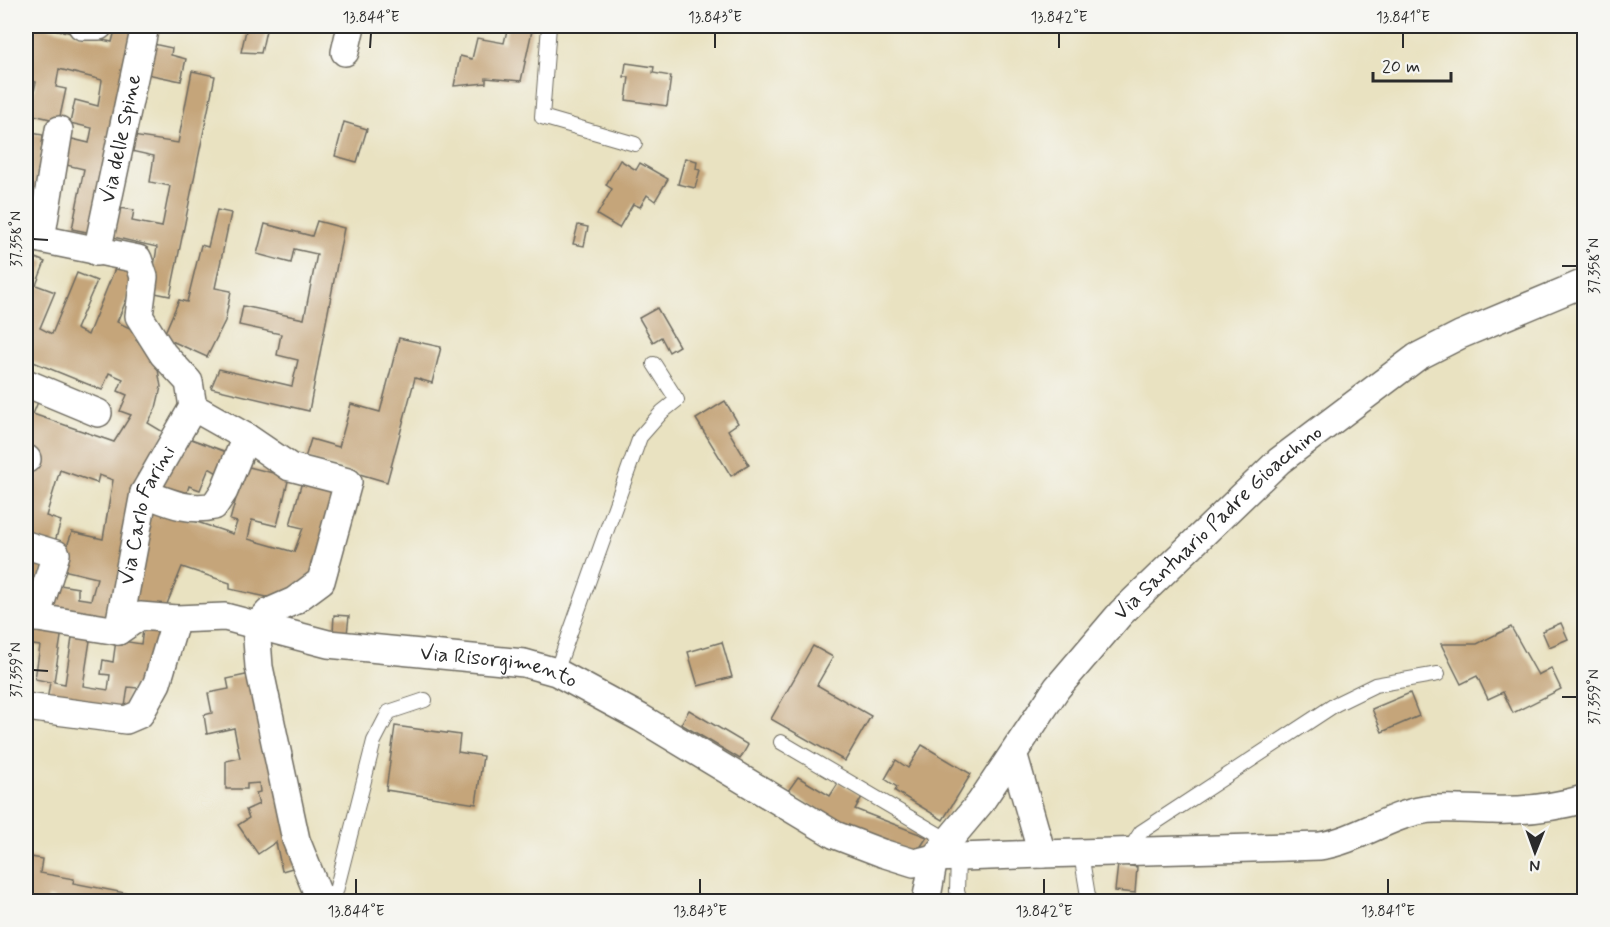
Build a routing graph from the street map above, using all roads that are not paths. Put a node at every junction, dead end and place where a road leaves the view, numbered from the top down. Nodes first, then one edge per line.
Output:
1 (82, 26) edge
2 (99, 26) edge
3 (145, 26) edge
4 (351, 26) edge
5 (549, 26) edge
6 (345, 52) dead end
7 (59, 130) dead end
8 (635, 144) dead end
9 (34, 238) edge
10 (97, 252) junction
11 (1584, 283) edge
12 (654, 364) dead end
13 (26, 383) edge
14 (194, 407) junction
15 (98, 412) dead end
16 (246, 437) junction
17 (144, 494) junction
18 (26, 545) edge
19 (31, 617) edge
20 (176, 619) junction
21 (256, 626) junction
22 (118, 632) junction
23 (556, 672) junction
24 (1438, 674) dead end
25 (425, 700) dead end
26 (26, 707) edge
27 (781, 742) dead end
28 (1014, 756) junction
29 (1584, 799) edge
30 (947, 852) junction
31 (1127, 853) junction
32 (1042, 854) junction
33 (1081, 854) junction
34 (315, 900) edge
35 (926, 902) edge
36 (960, 902) edge
37 (1089, 902) edge

1 - 2 street
3 - 10 street, Via delle Spine
4 - 6 street
5 - 8 lane
7 - 9 street
9 - 10 street
10 - 14 street
11 - 28 street, Via Santuario Padre Gioacchino
12 - 23 lane
13 - 15 street
14 - 16 street
14 - 17 street, Via Carlo Farini
16 - 17 street
16 - 21 street
17 - 22 street, Via Carlo Farini
18 - 19 street
19 - 22 street
20 - 21 street, Via Risorgimento
20 - 22 street, Via Risorgimento
20 - 26 street
21 - 23 street, Via Risorgimento
21 - 34 street
23 - 30 street, Via Risorgimento
24 - 31 lane
25 - 34 lane
27 - 30 lane
28 - 30 street, Via Santuario Padre Gioacchino
28 - 32 street
29 - 31 street, Via Risorgimento
30 - 32 street, Via Risorgimento
30 - 35 street
30 - 36 lane
31 - 33 street, Via Risorgimento
32 - 33 street, Via Risorgimento
33 - 37 lane

